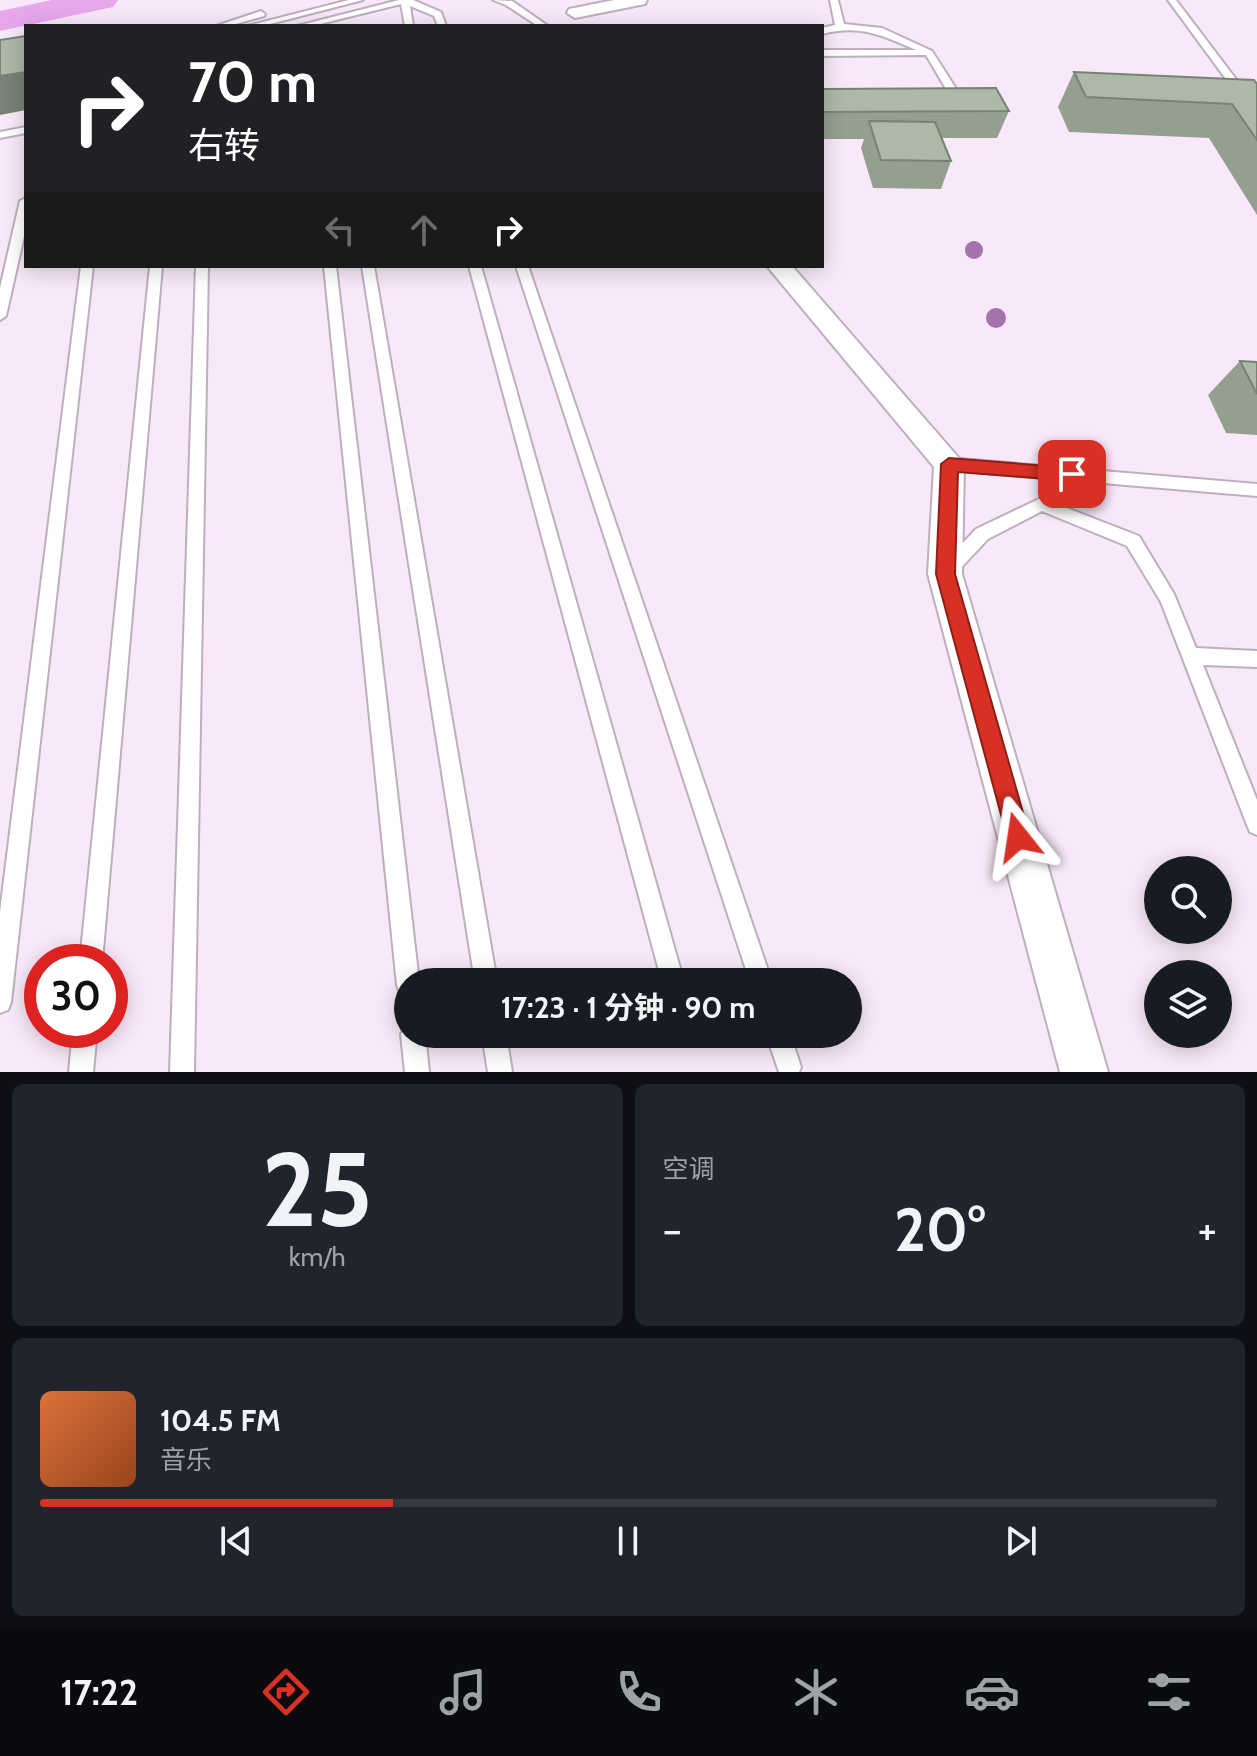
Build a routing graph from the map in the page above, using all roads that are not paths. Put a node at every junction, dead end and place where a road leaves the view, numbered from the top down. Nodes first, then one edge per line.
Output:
1 (312, 0) edge
2 (359, 0) edge
3 (407, 0) edge
4 (497, 0) edge
5 (639, 0) edge
6 (834, 0) edge
7 (1172, 0) edge
8 (576, 13) edge
9 (328, 23) edge
10 (227, 24) edge
11 (259, 24) edge
12 (409, 24) edge
13 (441, 24) edge
14 (541, 24) edge
15 (840, 26) junction
16 (824, 30) edge
17 (824, 53) edge
18 (929, 53) junction
19 (926, 103) edge
20 (1257, 114) edge
21 (24, 130) edge
22 (0, 135) edge
23 (24, 210) edge
24 (87, 268) edge
25 (156, 268) edge
26 (202, 268) edge
27 (330, 268) edge
28 (368, 268) edge
29 (476, 268) edge
30 (523, 268) edge
31 (781, 268) edge
32 (0, 316) edge
33 (949, 464) junction
34 (1257, 490) edge
35 (945, 574) junction
36 (1190, 656) junction
37 (1257, 659) edge
38 (1257, 825) edge
39 (93, 944) edge
40 (406, 968) edge
41 (484, 968) edge
42 (669, 968) edge
43 (756, 968) edge
44 (0, 1002) edge
45 (83, 1048) edge
46 (414, 1048) edge
47 (496, 1048) edge
48 (783, 1048) edge
49 (789, 1067) dead end
50 (81, 1072) edge
51 (182, 1072) edge
52 (417, 1072) edge
53 (500, 1072) edge
54 (1084, 1072) edge

1 - 10 lane
2 - 11 lane
3 - 9 lane
3 - 12 lane
3 - 13 lane
4 - 14 lane
5 - 8 street
6 - 15 lane
7 - 20 lane
15 - 16 lane
15 - 18 lane
17 - 18 lane
18 - 19 lane
21 - 22 lane
23 - 32 lane
24 - 44 lane
25 - 39 lane
26 - 51 lane
27 - 40 lane
28 - 41 lane
29 - 42 lane
30 - 43 lane
31 - 33 street
33 - 34 lane
33 - 35 street
35 - 36 lane
35 - 54 street
36 - 37 lane
36 - 38 lane
45 - 50 lane
46 - 52 lane
47 - 53 lane
48 - 49 lane

